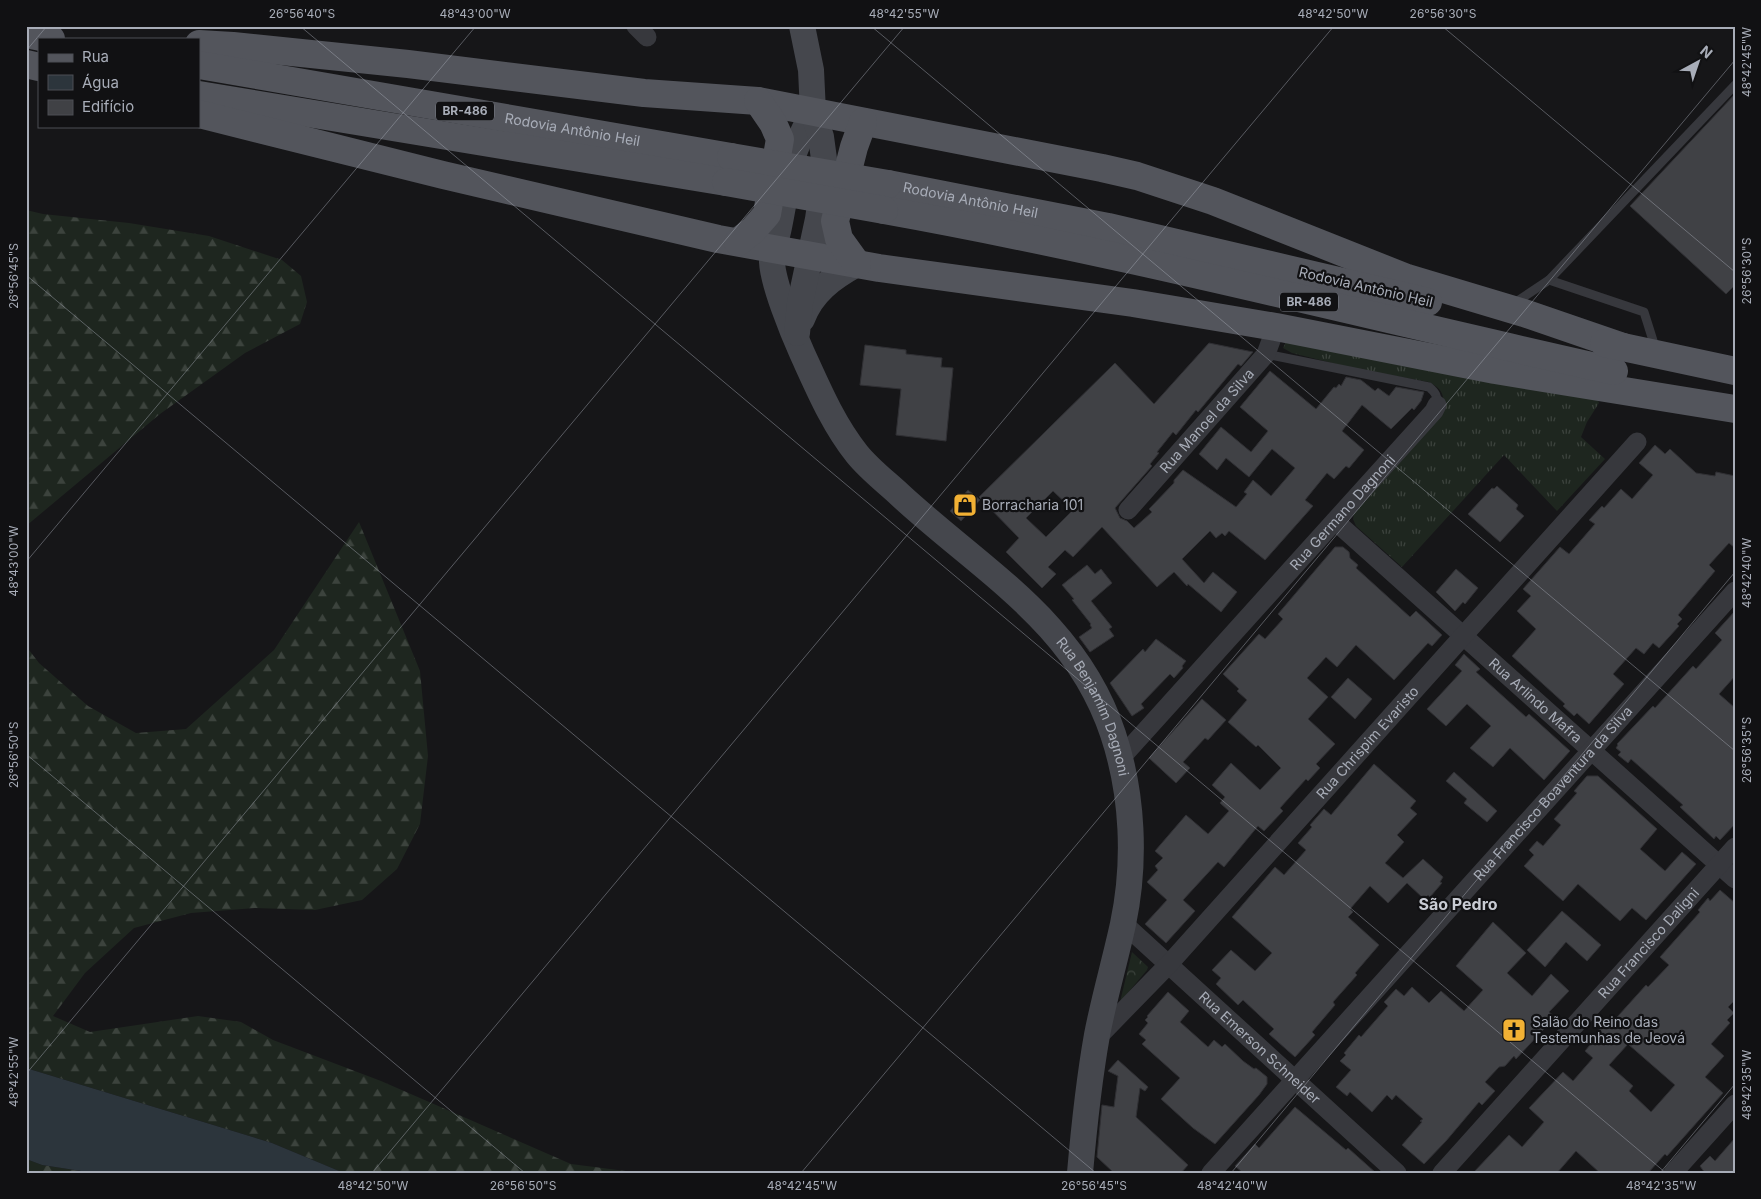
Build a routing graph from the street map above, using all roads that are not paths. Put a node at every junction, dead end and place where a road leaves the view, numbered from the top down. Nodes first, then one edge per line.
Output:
1 (802, 26) edge
2 (26, 34) edge
3 (46, 38) edge
4 (200, 44) edge
5 (200, 65) edge
6 (1735, 85) edge
7 (200, 95) edge
8 (758, 102) junction
9 (813, 112) junction
10 (200, 114) edge
11 (863, 122) junction
12 (728, 169) junction
13 (886, 197) junction
14 (738, 242) junction
15 (775, 249) junction
16 (810, 256) junction
17 (856, 264) junction
18 (1549, 280) junction
19 (1506, 308) junction
20 (1276, 327) junction
21 (797, 342) junction
22 (1623, 347) junction
23 (1266, 354) junction
24 (1658, 356) junction
25 (1735, 371) edge
26 (1735, 396) edge
27 (1437, 405) joint
28 (1735, 409) edge
29 (1637, 442) dead end
30 (1128, 510) dead end
31 (1335, 521) junction
32 (1735, 591) edge
33 (1462, 635) junction
34 (1591, 750) junction
35 (1120, 759) junction
36 (1735, 847) edge
37 (1719, 864) junction
38 (1735, 879) edge
39 (1123, 923) junction
40 (1169, 964) junction
41 (1096, 1039) junction
42 (1294, 1080) junction
43 (1735, 1104) edge
44 (1080, 1173) edge
45 (1210, 1173) edge
46 (1397, 1173) edge
47 (1442, 1173) edge
48 (1673, 1173) edge

1 - 9 street
2 - 3 main road
4 - 8 main road
5 - 12 main road, Rodovia Antônio Heil / BR-486
6 - 18 lane
7 - 12 main road, Rodovia Antônio Heil / BR-486
8 - 9 main road
8 - 14 main road
9 - 11 main road
9 - 15 street, Rua Benjamim Dagnoni
9 - 16 street, Rua Benjamim Dagnoni
10 - 14 main road
11 - 17 main road
11 - 19 main road
12 - 13 main road, Rodovia Antônio Heil / BR-486, bridge
13 - 22 main road, Rodovia Antônio Heil / BR-486
13 - 26 main road, Rodovia Antônio Heil / BR-486
14 - 15 main road
15 - 16 main road
15 - 21 street, Rua Benjamim Dagnoni
16 - 17 main road
16 - 21 street, Rua Benjamim Dagnoni
17 - 20 main road
17 - 21 street
18 - 19 lane
18 - 24 lane
19 - 22 main road
20 - 23 street, Rua Manoel da Silva
20 - 28 main road
21 - 35 street, Rua Benjamim Dagnoni
22 - 24 main road, Rodovia Antônio Heil / BR-486
23 - 27 lane, Rua Germano Dagnoni
23 - 30 street, Rua Manoel da Silva
24 - 25 main road, Rodovia Antônio Heil / BR-486
27 - 31 street, Rua Germano Dagnoni
29 - 33 street, Rua Chrispim Evaristo
31 - 33 street, Rua Arlindo Mafra
31 - 35 street, Rua Germano Dagnoni
32 - 34 street, Rua Francisco Boaventura da Silva
33 - 34 street, Rua Arlindo Mafra
33 - 40 street, Rua Chrispim Evaristo
34 - 37 street, Rua Arlindo Mafra
34 - 42 street, Rua Francisco Boaventura da Silva
35 - 39 street, Rua Benjamim Dagnoni
36 - 37 street, Rua Francisco Daligni
37 - 38 street, Rua Arlindo Mafra
37 - 47 street, Rua Francisco Daligni
39 - 40 street, Rua Emerson Schneider
39 - 41 street, Rua Benjamim Dagnoni
40 - 41 street, Rua Chrispim Evaristo
40 - 42 street, Rua Emerson Schneider
41 - 44 street, Rua Benjamim Dagnoni
42 - 45 street, Rua Francisco Boaventura da Silva
42 - 46 street, Rua Emerson Schneider
43 - 48 street

